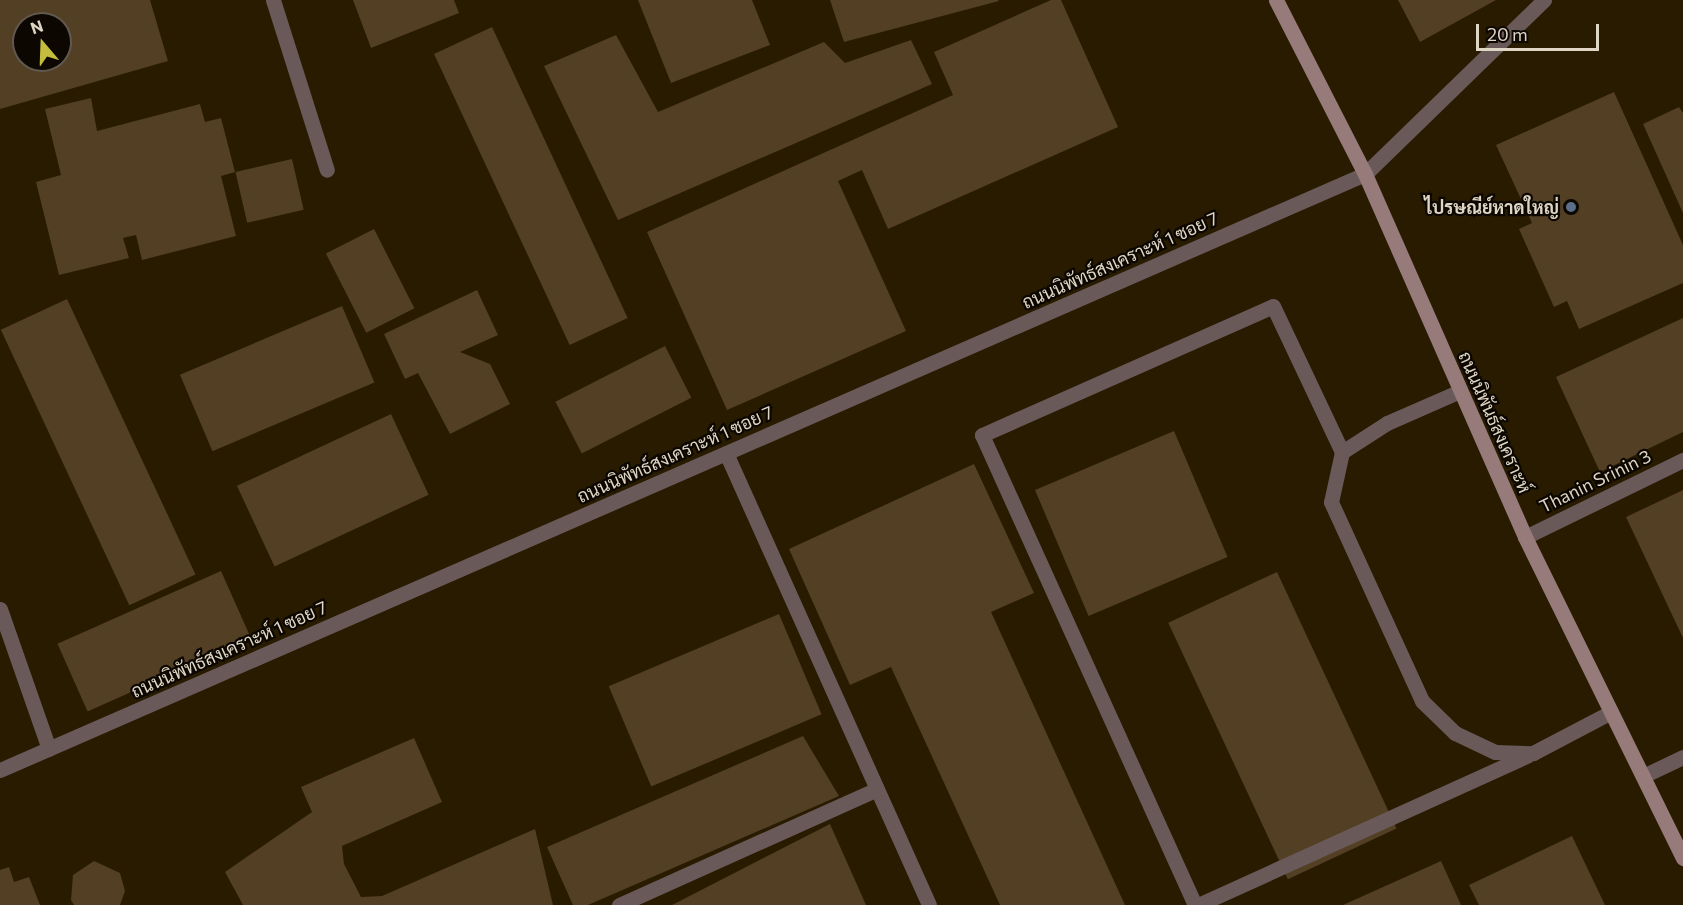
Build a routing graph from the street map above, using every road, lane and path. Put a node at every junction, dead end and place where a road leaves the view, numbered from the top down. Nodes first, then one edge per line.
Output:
1 (273, 0) edge
2 (1276, 0) edge
3 (1544, 0) edge
4 (327, 170) dead end
5 (1365, 174) junction
6 (1460, 390) junction
7 (1342, 452) junction
8 (726, 453) junction
9 (1683, 460) edge
10 (1525, 537) junction
11 (0, 609) edge
12 (1611, 712) junction
13 (49, 749) junction
14 (1533, 753) junction
15 (1683, 757) edge
16 (0, 770) edge
17 (1643, 777) junction
18 (875, 790) junction
19 (1683, 858) edge
20 (619, 905) edge
21 (929, 905) edge
22 (1196, 905) edge

1 - 4 street
2 - 5 main road, ถนนนิพันธ์สงเคราะห์
3 - 5 street
5 - 6 main road, ถนนนิพันธ์สงเคราะห์
5 - 8 street, ถนนนิพัทธ์สงเคราะห์ 1 ซอย 7
6 - 7 street
6 - 10 main road, ถนนนิพันธ์สงเคราะห์
7 - 14 street
7 - 22 street
8 - 13 street, ถนนนิพัทธ์สงเคราะห์ 1 ซอย 7
8 - 18 street
9 - 10 street, Thanin Srinin 3
10 - 12 main road, ถนนนิพันธ์สงเคราะห์
11 - 13 street
12 - 14 street
12 - 17 main road, ถนนนิพันธ์สงเคราะห์
13 - 16 street, ถนนนิพัทธ์สงเคราะห์ 1 ซอย 7
14 - 22 street
15 - 17 street
17 - 19 main road, ถนนนิพันธ์สงเคราะห์
18 - 20 street
18 - 21 street

